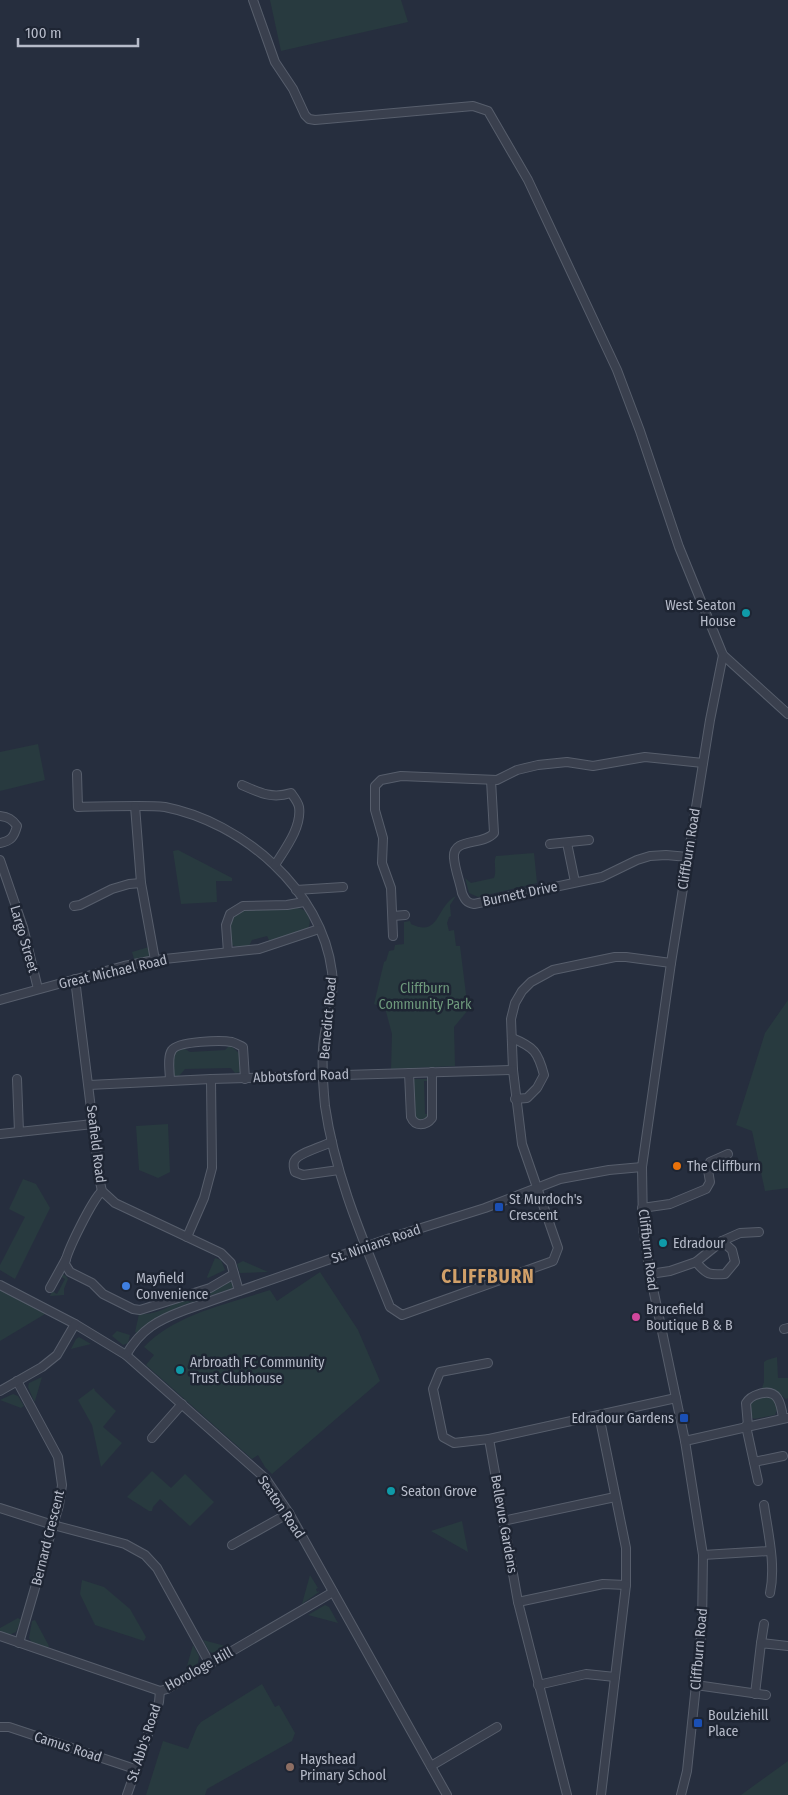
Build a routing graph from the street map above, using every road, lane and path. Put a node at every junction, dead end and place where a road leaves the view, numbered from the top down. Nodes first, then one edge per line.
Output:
1 (253, 0) edge
2 (723, 655) junction
3 (788, 714) edge
4 (703, 763) junction
5 (77, 774) dead end
6 (491, 780) junction
7 (242, 785) dead end
8 (135, 806) junction
9 (0, 816) edge
10 (589, 840) dead end
11 (0, 843) edge
12 (567, 843) junction
13 (550, 844) dead end
14 (688, 857) junction
15 (1, 865) edge
16 (275, 865) junction
17 (575, 882) junction
18 (141, 883) junction
19 (343, 887) dead end
20 (296, 890) junction
21 (304, 902) junction
22 (74, 906) dead end
23 (405, 915) dead end
24 (393, 916) junction
25 (319, 929) junction
26 (393, 936) dead end
27 (228, 952) junction
28 (155, 960) junction
29 (671, 964) junction
30 (75, 979) junction
31 (38, 989) junction
32 (0, 1000) edge
33 (512, 1038) junction
34 (513, 1070) junction
35 (432, 1072) junction
36 (409, 1073) junction
37 (324, 1076) junction
38 (245, 1078) junction
39 (17, 1079) dead end
40 (211, 1079) junction
41 (170, 1081) junction
42 (89, 1084) junction
43 (516, 1099) junction
44 (93, 1124) junction
45 (19, 1132) junction
46 (0, 1134) edge
47 (332, 1142) junction
48 (728, 1154) dead end
49 (642, 1167) junction
50 (339, 1170) junction
51 (537, 1188) junction
52 (102, 1191) junction
53 (642, 1208) junction
54 (760, 1232) dead end
55 (188, 1237) junction
56 (722, 1240) junction
57 (366, 1247) junction
58 (66, 1259) junction
59 (696, 1262) junction
60 (234, 1274) junction
61 (650, 1274) junction
62 (0, 1286) edge
63 (50, 1288) dead end
64 (239, 1291) junction
65 (75, 1324) junction
66 (126, 1355) junction
67 (488, 1363) dead end
68 (17, 1381) junction
69 (0, 1391) edge
70 (676, 1398) junction
71 (182, 1404) junction
72 (785, 1413) edge
73 (599, 1415) junction
74 (747, 1426) junction
75 (152, 1438) dead end
76 (488, 1439) junction
77 (685, 1441) junction
78 (783, 1456) dead end
79 (754, 1462) junction
80 (758, 1481) dead end
81 (615, 1497) junction
82 (764, 1505) dead end
83 (0, 1508) edge
84 (289, 1513) junction
85 (504, 1520) junction
86 (53, 1525) junction
87 (232, 1545) dead end
88 (770, 1551) junction
89 (703, 1555) junction
90 (626, 1585) junction
91 (333, 1592) junction
92 (770, 1593) dead end
93 (518, 1602) junction
94 (764, 1624) dead end
95 (0, 1636) edge
96 (19, 1643) junction
97 (761, 1644) junction
98 (788, 1646) edge
99 (210, 1664) junction
100 (615, 1677) junction
101 (538, 1685) junction
102 (696, 1685) junction
103 (160, 1691) junction
104 (755, 1694) junction
105 (766, 1695) dead end
106 (0, 1727) edge
107 (498, 1727) dead end
108 (431, 1766) junction
109 (136, 1769) junction
110 (127, 1795) edge
111 (447, 1795) edge
112 (567, 1795) edge
113 (601, 1795) edge
114 (681, 1795) edge

1 - 2 street
2 - 3 street
2 - 4 street, Cliffburn Road
4 - 6 street
4 - 14 street, Cliffburn Road
5 - 8 street, Benedict Road
6 - 17 street, Burnett Drive
6 - 24 street
7 - 16 street
8 - 16 street, Benedict Road
8 - 18 street
9 - 11 street
10 - 12 street
12 - 13 street
12 - 17 street, Burnett Drive
14 - 17 street, Burnett Drive
14 - 29 street, Cliffburn Road
15 - 31 street, Largo Street
16 - 20 street, Benedict Road
18 - 22 street
18 - 28 street
19 - 20 street
20 - 21 street, Benedict Road
21 - 25 street, Benedict Road
21 - 27 street
23 - 24 street
24 - 26 street
25 - 27 street, Great Michael Road
25 - 37 street, Benedict Road
27 - 28 street, Great Michael Road
28 - 30 street, Great Michael Road
29 - 33 street
29 - 49 street, Cliffburn Road
30 - 31 street, Great Michael Road
30 - 42 street, Seafield Road
31 - 32 street, Great Michael Road
33 - 34 street
33 - 43 street
34 - 35 street, Abbotsford Road
34 - 43 street
35 - 36 street, Abbotsford Road
35 - 36 street
36 - 37 street, Abbotsford Road
37 - 38 street, Abbotsford Road
37 - 47 street, Benedict Road
38 - 40 street, Abbotsford Road
38 - 41 street
39 - 45 street
40 - 41 street, Abbotsford Road
40 - 55 street
41 - 42 street, Abbotsford Road
42 - 44 street, Seafield Road
43 - 51 street
44 - 45 street
44 - 52 street, Seafield Road
45 - 46 street
47 - 50 street, Benedict Road
47 - 50 street
48 - 53 street
49 - 51 street, St. Ninians Road
49 - 53 street, Cliffburn Road
50 - 57 street, Benedict Road
51 - 57 street, St. Ninians Road
51 - 57 street, Benedict Road
52 - 55 street, Seafield Road
52 - 58 street
53 - 61 street, Cliffburn Road
54 - 56 street
55 - 60 street, Seafield Road
56 - 59 street
56 - 59 street
57 - 64 street, St. Ninians Road
58 - 60 street
58 - 63 street
59 - 61 street
60 - 64 street, Seafield Road
61 - 70 street, Cliffburn Road
62 - 65 street, Seaton Road
64 - 66 street, St. Ninians Road
65 - 66 street, Seaton Road
65 - 68 street
66 - 71 street, Seaton Road
67 - 76 street
68 - 69 street
68 - 86 street, Bernard Crescent
70 - 73 street
70 - 77 street, Cliffburn Road
71 - 75 street
71 - 84 street, Seaton Road
72 - 74 street
72 - 74 street
73 - 76 street
73 - 81 street
74 - 77 street
74 - 79 street
76 - 85 street, Bellevue Gardens
77 - 89 street, Cliffburn Road
78 - 79 street
79 - 80 street
81 - 85 street
81 - 90 street
82 - 88 street
83 - 86 street
84 - 87 street
84 - 91 street, Seaton Road
85 - 93 street, Bellevue Gardens
86 - 96 street, Bernard Crescent
86 - 99 street
88 - 89 street
88 - 92 street
89 - 102 street, Cliffburn Road
90 - 93 street
90 - 100 street
91 - 99 street, Horologe Hill
91 - 108 street, Seaton Road
93 - 101 street, Bellevue Gardens
94 - 97 street
95 - 96 street, Horologe Hill
96 - 103 street, Horologe Hill
97 - 98 street
97 - 104 street
99 - 103 street, Horologe Hill
100 - 101 street
100 - 113 street
101 - 112 street, Bellevue Gardens
102 - 104 street
102 - 114 street, Cliffburn Road
103 - 109 street, St. Abb's Road
104 - 105 street
106 - 109 street, Camus Road
107 - 108 street
108 - 111 street, Seaton Road
109 - 110 street, St. Abb's Road

